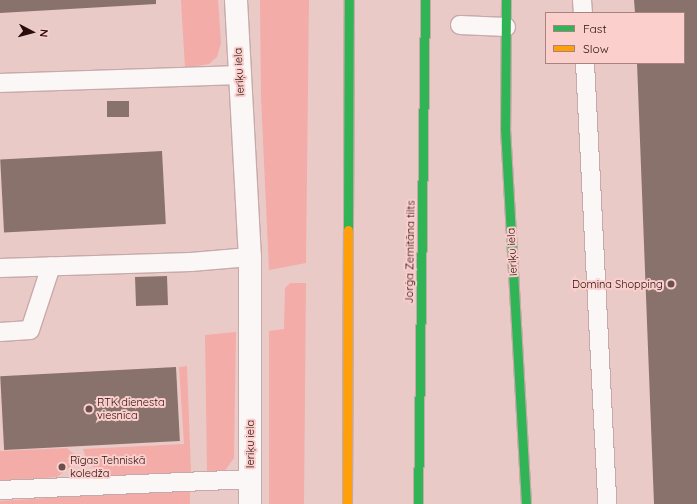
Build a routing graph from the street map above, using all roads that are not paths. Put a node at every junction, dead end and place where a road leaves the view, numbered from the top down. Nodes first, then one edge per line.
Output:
1 (236, 0) edge
2 (349, 0) edge
3 (424, 0) edge
4 (506, 0) edge
5 (582, 0) edge
6 (583, 12) edge
7 (460, 25) dead end
8 (506, 27) junction
9 (585, 64) edge
10 (239, 75) junction
11 (0, 83) edge
12 (250, 257) junction
13 (51, 266) junction
14 (0, 268) edge
15 (0, 332) edge
16 (250, 479) junction
17 (0, 490) edge
18 (250, 504) edge
19 (347, 504) edge
20 (418, 504) edge
21 (526, 504) edge
22 (607, 504) edge

1 - 10 street, Ieriķu iela
2 - 19 main road, bridge
3 - 20 main road, Jorģa Zemitāna tilts, bridge
4 - 8 main road, Ieriķu iela
5 - 6 lane
7 - 8 lane
8 - 21 main road, Ieriķu iela
9 - 22 lane
10 - 11 lane
10 - 12 street, Ieriķu iela
12 - 13 lane
12 - 16 street, Ieriķu iela
13 - 14 lane
13 - 15 lane
16 - 17 lane
16 - 18 street, Ieriķu iela

